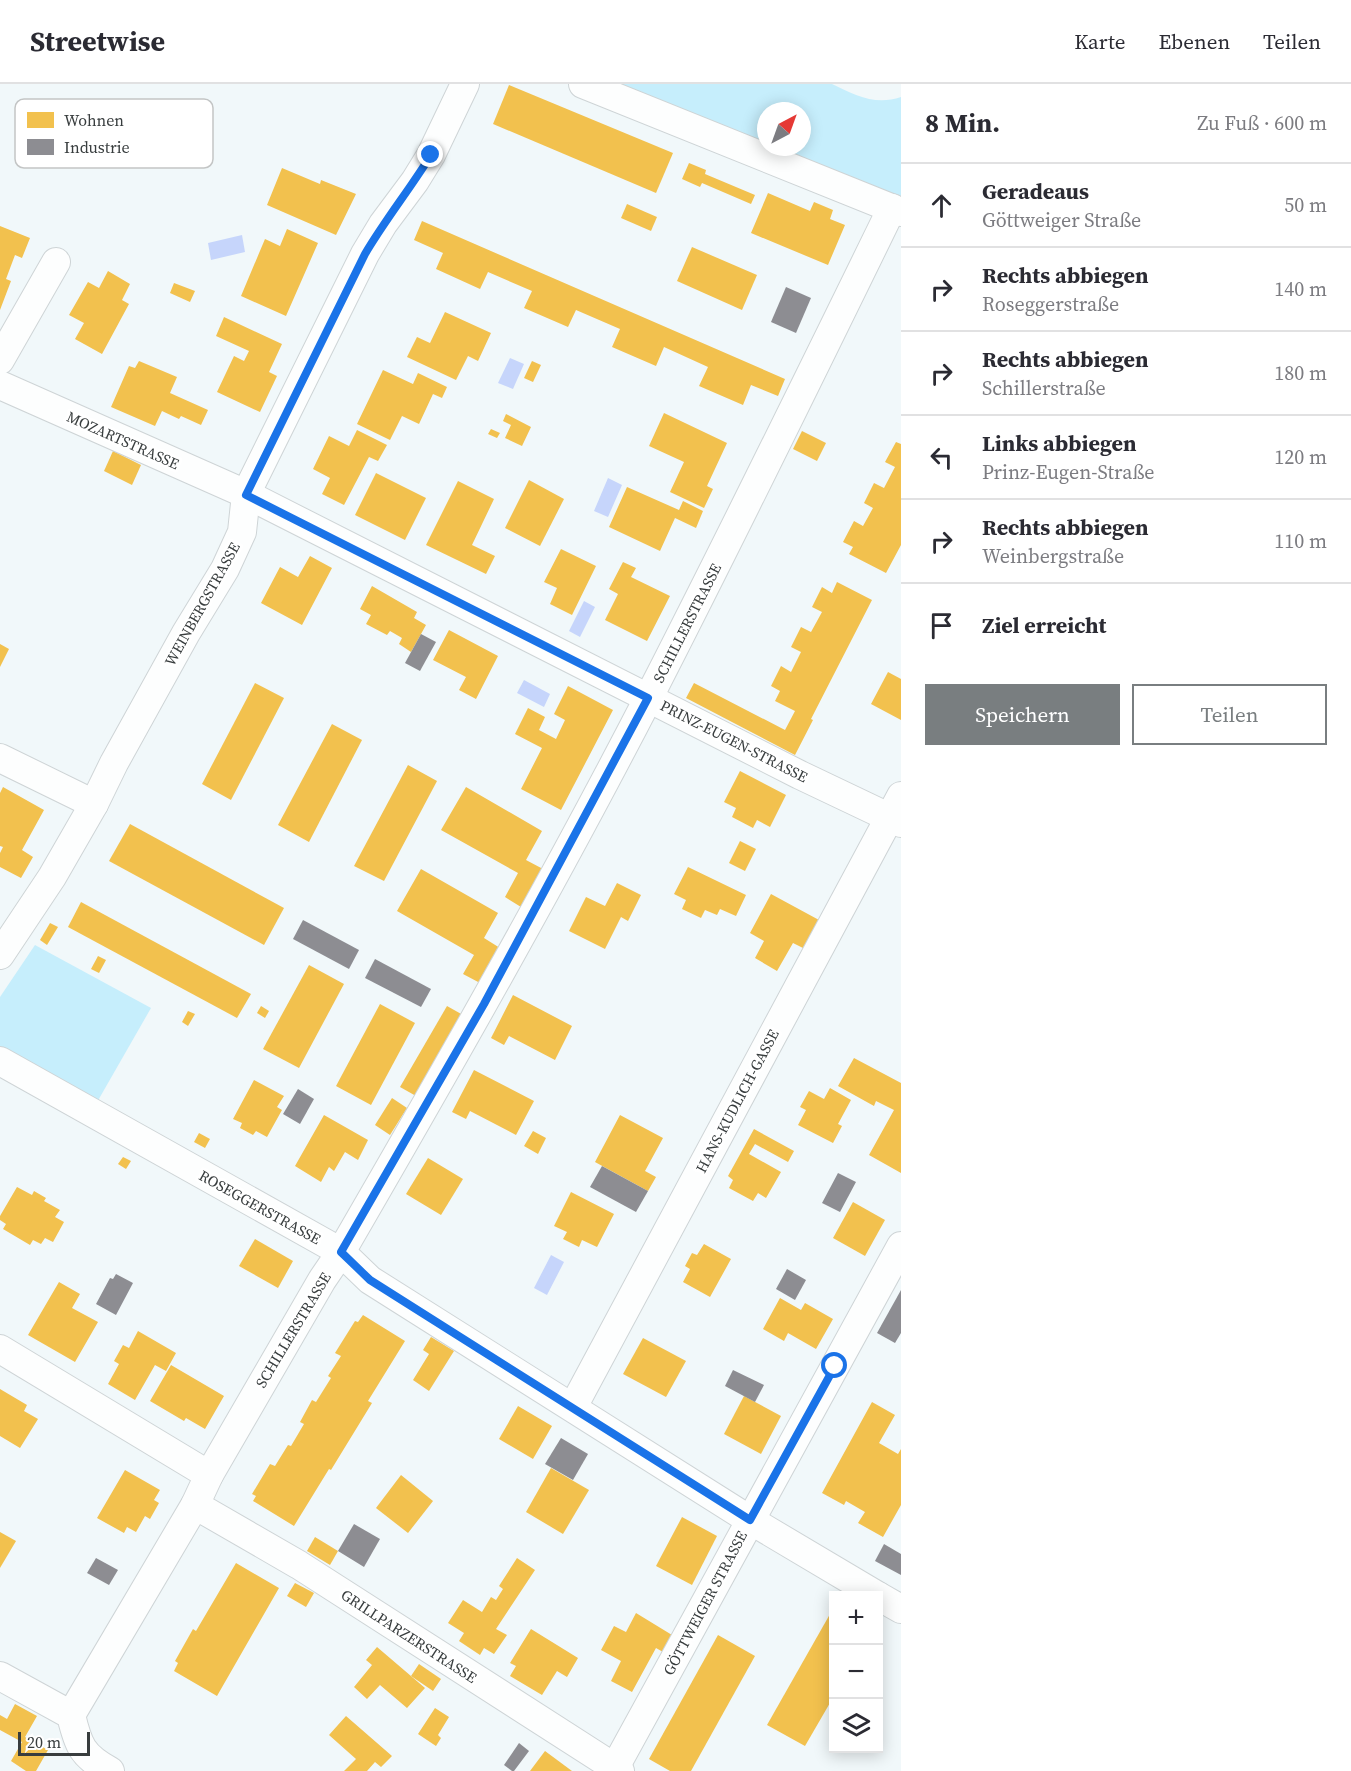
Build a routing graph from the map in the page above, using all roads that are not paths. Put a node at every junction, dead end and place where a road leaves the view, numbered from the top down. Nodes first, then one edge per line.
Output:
1 (465, 84) edge
2 (583, 84) edge
3 (896, 210) edge
4 (56, 262) dead end
5 (0, 360) edge
6 (0, 385) edge
7 (246, 495) junction
8 (648, 698) junction
9 (0, 758) edge
10 (94, 804) junction
11 (897, 812) edge
12 (0, 955) edge
13 (0, 1061) edge
14 (901, 1246) edge
15 (341, 1252) junction
16 (0, 1349) edge
17 (573, 1407) junction
18 (208, 1475) junction
19 (195, 1505) junction
20 (750, 1520) junction
21 (870, 1591) edge
22 (883, 1599) edge
23 (901, 1609) edge
24 (0, 1676) edge
25 (71, 1715) junction
26 (616, 1770) edge
27 (110, 1771) edge

1 - 7 street, WEINBERGSTRASSE
2 - 3 street
3 - 8 street, SCHILLERSTRASSE
4 - 5 street
6 - 7 street, MOZARTSTRASSE
7 - 8 street, PRINZ-EUGEN-STRASSE
7 - 10 street, WEINBERGSTRASSE
8 - 11 street, PRINZ-EUGEN-STRASSE
8 - 15 street, SCHILLERSTRASSE
9 - 10 street
10 - 12 street, WEINBERGSTRASSE
11 - 17 street, HANS-KUDLICH-GASSE
13 - 15 street, ROSEGGERSTRASSE
14 - 20 street, GÖTTWEIGER STRASSE
15 - 17 street, ROSEGGERSTRASSE
15 - 18 street, SCHILLERSTRASSE
16 - 18 street
17 - 20 street, ROSEGGERSTRASSE
18 - 19 street, SCHILLERSTRASSE
19 - 25 street, SCHILLERSTRASSE
19 - 26 street, GRILLPARZERSTRASSE
20 - 21 street, ROSEGGERSTRASSE
20 - 26 street, GÖTTWEIGER STRASSE
22 - 23 street, ROSEGGERSTRASSE
24 - 25 street
25 - 27 street

